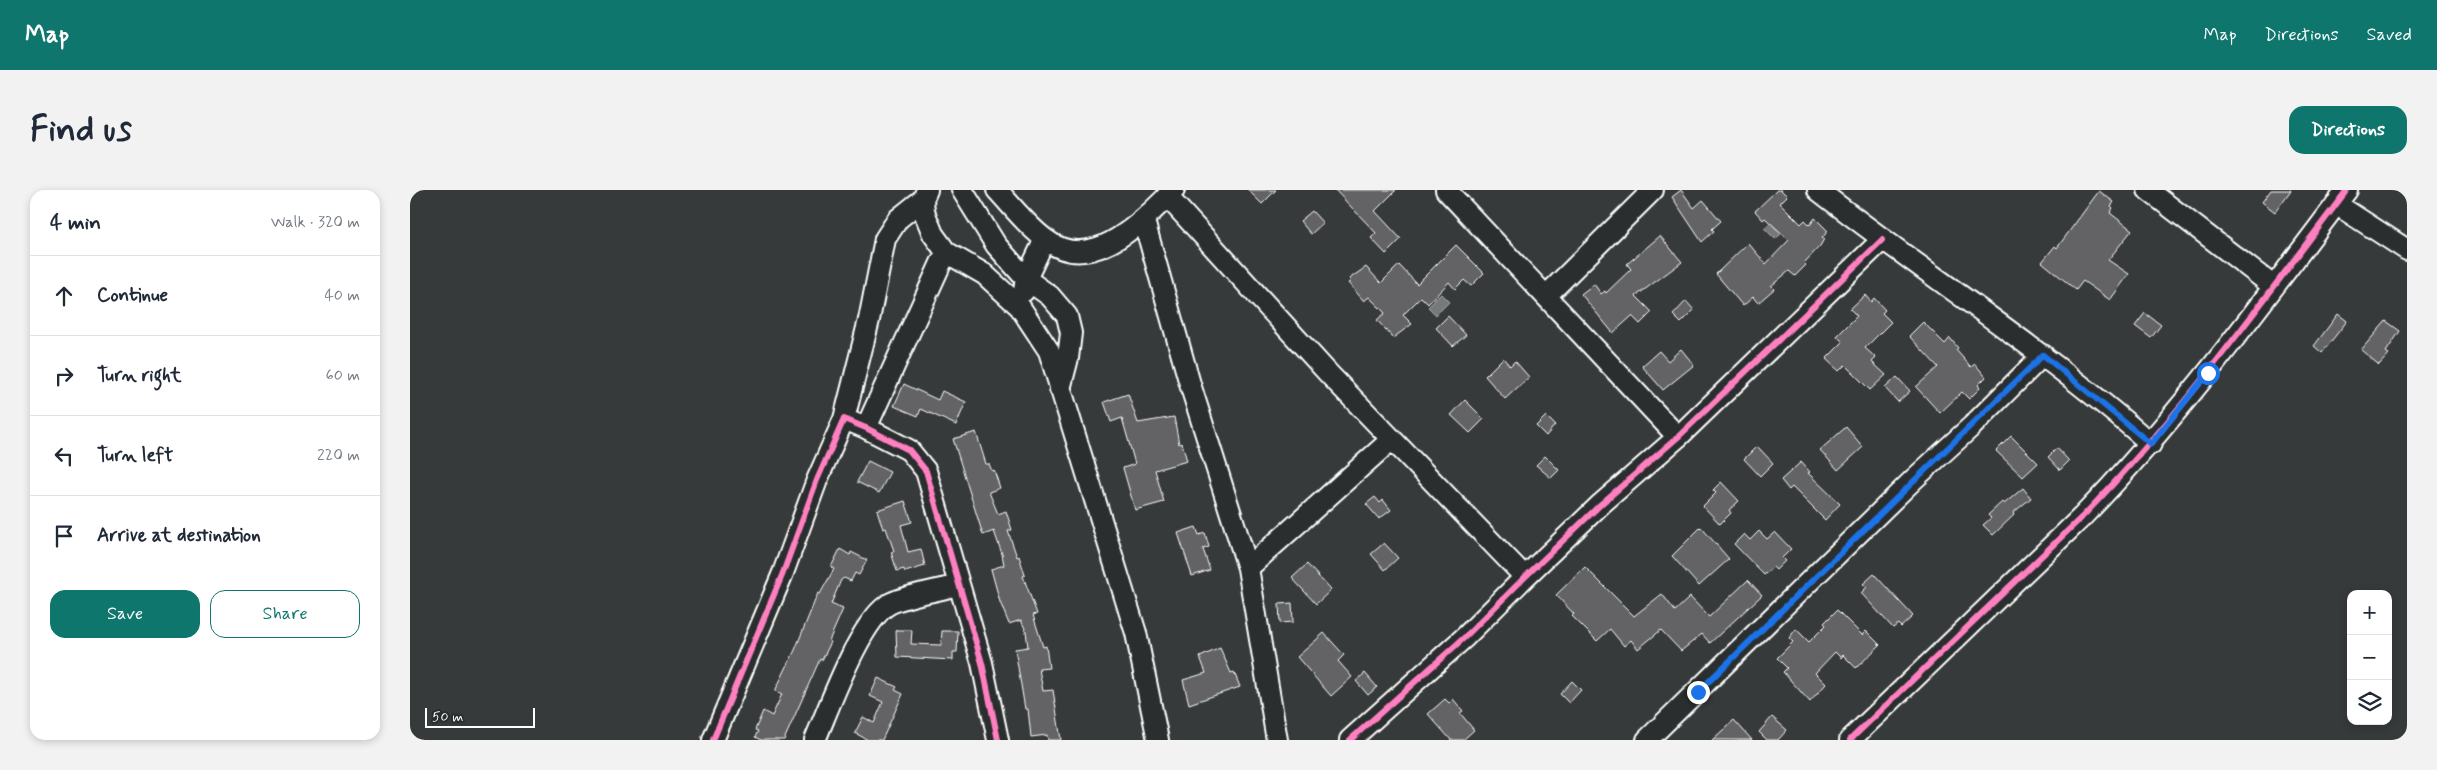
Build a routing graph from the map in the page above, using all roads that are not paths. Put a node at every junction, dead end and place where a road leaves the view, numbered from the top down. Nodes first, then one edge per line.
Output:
1 (962, 190) edge
2 (997, 190) edge
3 (1446, 190) edge
4 (1653, 190) edge
5 (1818, 190) edge
6 (2148, 190) edge
7 (1170, 193) edge
8 (925, 195) edge
9 (2171, 197) edge
10 (2342, 197) edge
11 (1144, 221) junction
12 (1045, 239) junction
13 (1882, 240) junction
14 (2407, 250) edge
15 (946, 252) junction
16 (1026, 280) junction
17 (2274, 286) junction
18 (1546, 296) junction
19 (1020, 307) junction
20 (2043, 355) junction
21 (1060, 390) junction
22 (844, 420) junction
23 (866, 428) junction
24 (1678, 437) junction
25 (1392, 439) junction
26 (2151, 444) junction
27 (1248, 568) junction
28 (1524, 577) junction
29 (958, 585) junction
30 (714, 740) edge
31 (815, 740) edge
32 (998, 740) edge
33 (1158, 740) edge
34 (1277, 740) edge
35 (1350, 740) edge
36 (1647, 740) edge
37 (1850, 740) edge

1 - 16 street
2 - 12 street
3 - 18 street
4 - 18 street
5 - 13 street
6 - 9 street
7 - 11 street
7 - 25 street
8 - 15 street
8 - 22 street
9 - 17 street
10 - 14 street
10 - 17 street
11 - 12 street
11 - 27 street
12 - 16 street
13 - 20 street
13 - 24 street
15 - 19 street
15 - 23 street
16 - 19 street
16 - 21 street
17 - 26 street
18 - 24 street
19 - 21 street
20 - 26 street
20 - 36 street
21 - 33 street
22 - 23 street
22 - 30 street
23 - 29 street
24 - 28 street
25 - 27 street
25 - 28 street
26 - 37 street
27 - 34 street
28 - 35 street
29 - 31 street
29 - 32 street

